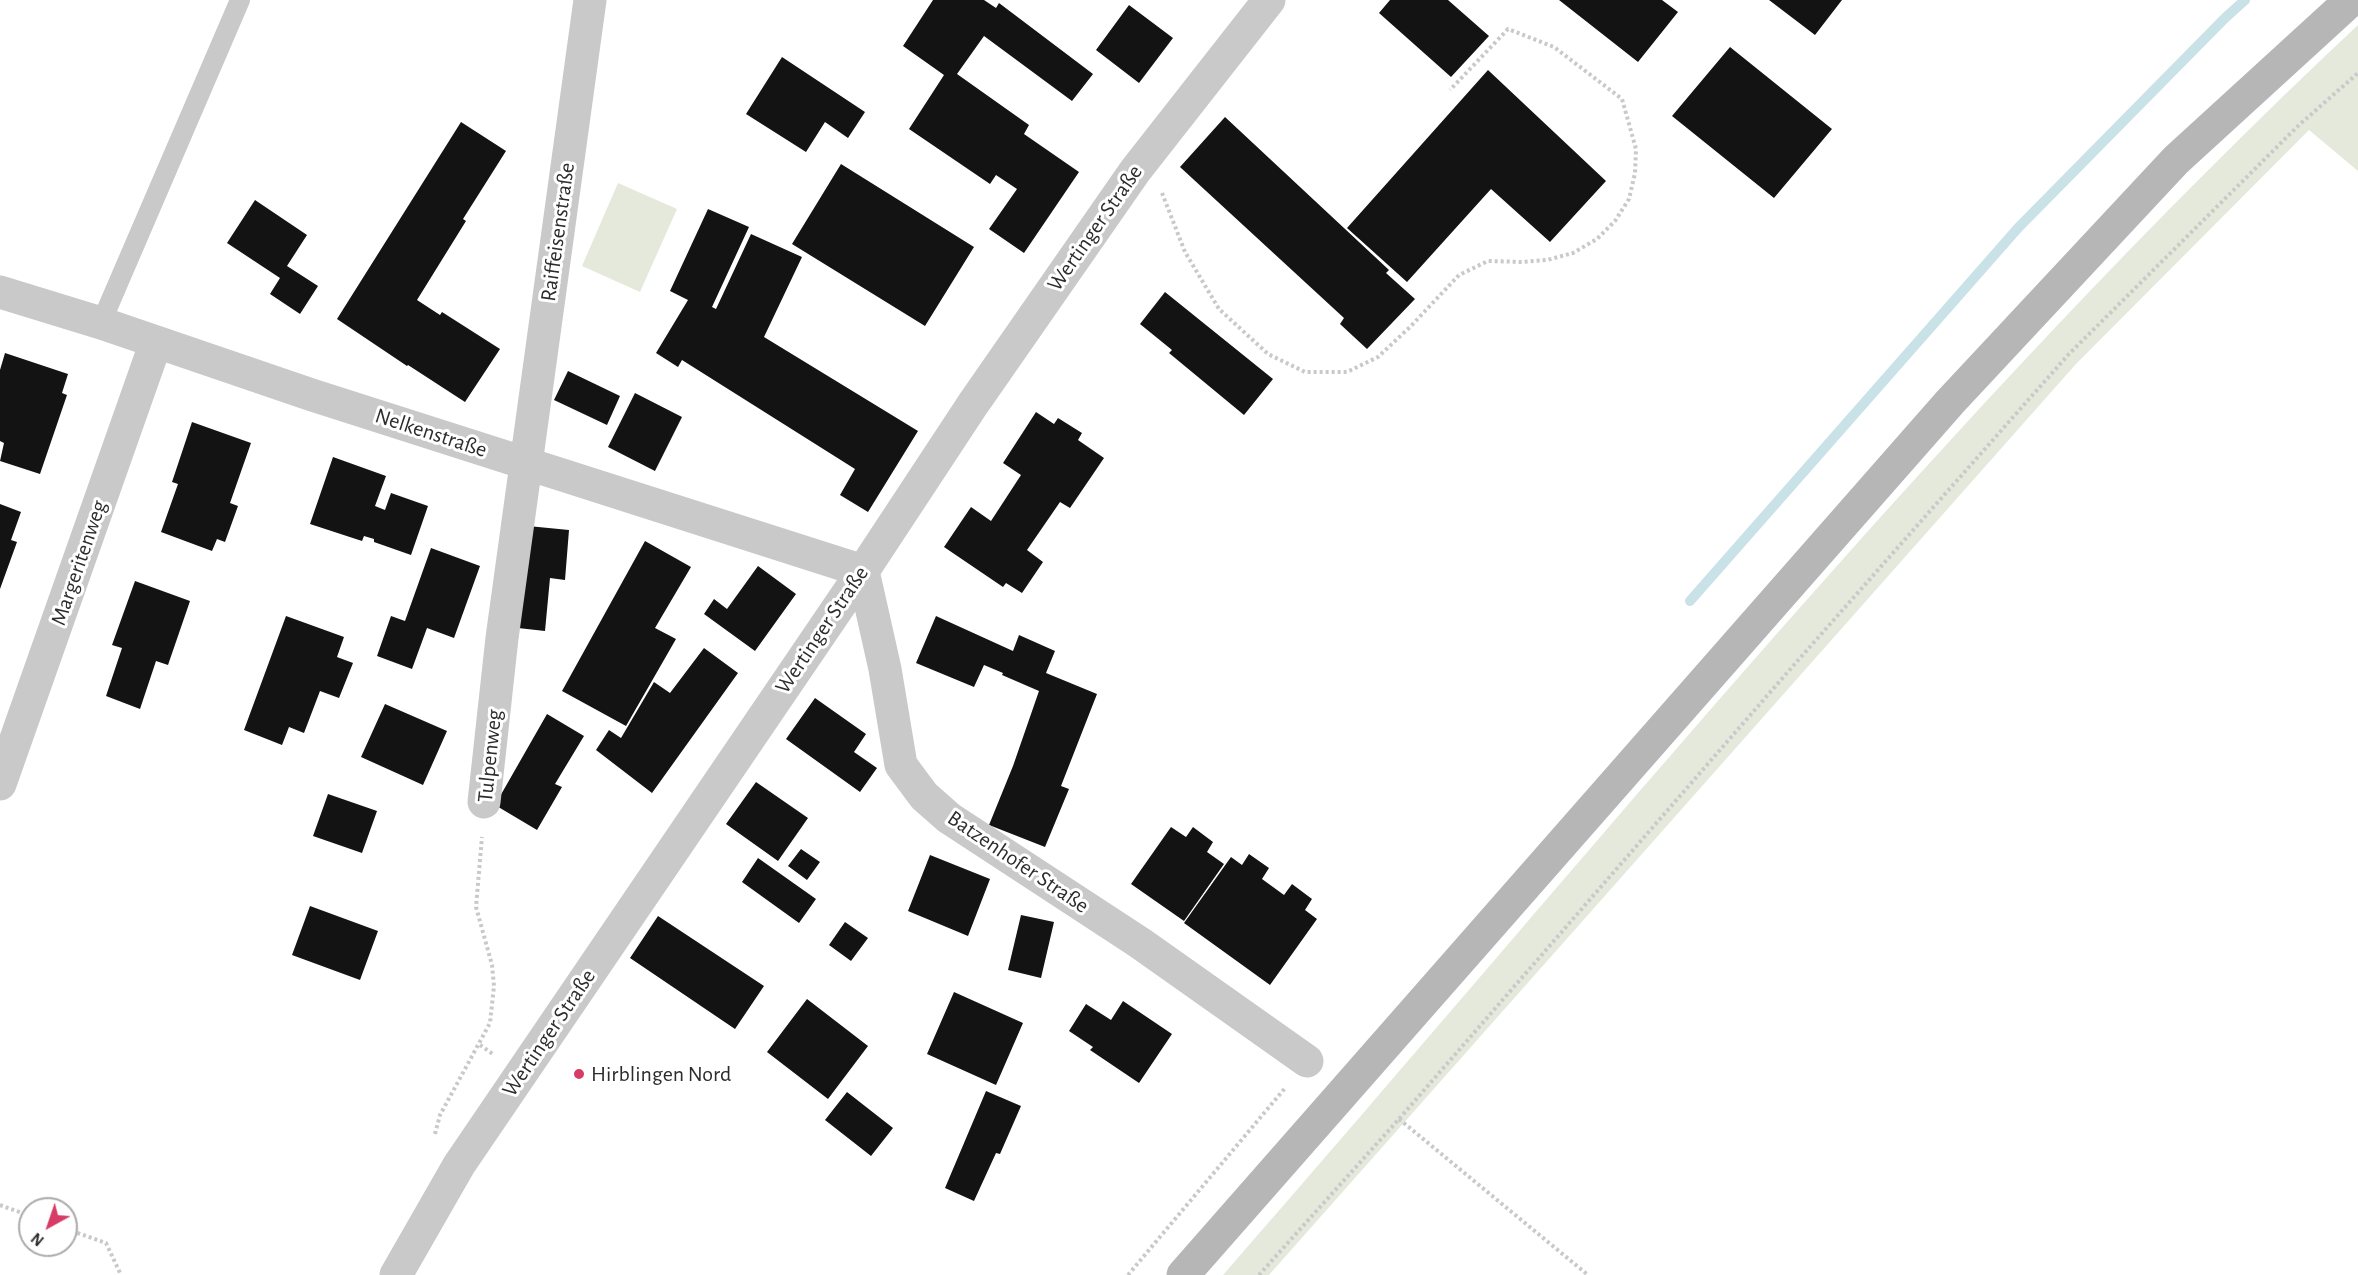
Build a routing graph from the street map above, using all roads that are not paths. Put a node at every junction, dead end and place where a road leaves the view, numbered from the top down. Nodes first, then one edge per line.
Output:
1 (240, 0) edge
2 (590, 0) edge
3 (1269, 0) edge
4 (2351, 0) edge
5 (0, 292) edge
6 (102, 323) junction
7 (156, 342) junction
8 (525, 463) junction
9 (863, 571) junction
10 (0, 784) edge
11 (484, 802) road end
12 (1307, 1061) road end
13 (396, 1275) edge
14 (1184, 1275) edge

1 - 6 lane
2 - 8 street, Raiffeisenstraße
3 - 9 street, Wertinger Straße
4 - 14 main road
5 - 6 street, Nelkenstraße
6 - 7 street, Nelkenstraße
7 - 8 street, Nelkenstraße
7 - 10 street, Margeritenweg
8 - 9 street, Nelkenstraße
8 - 11 street, Tulpenweg
9 - 12 street, Batzenhofer Straße
9 - 13 street, Wertinger Straße

